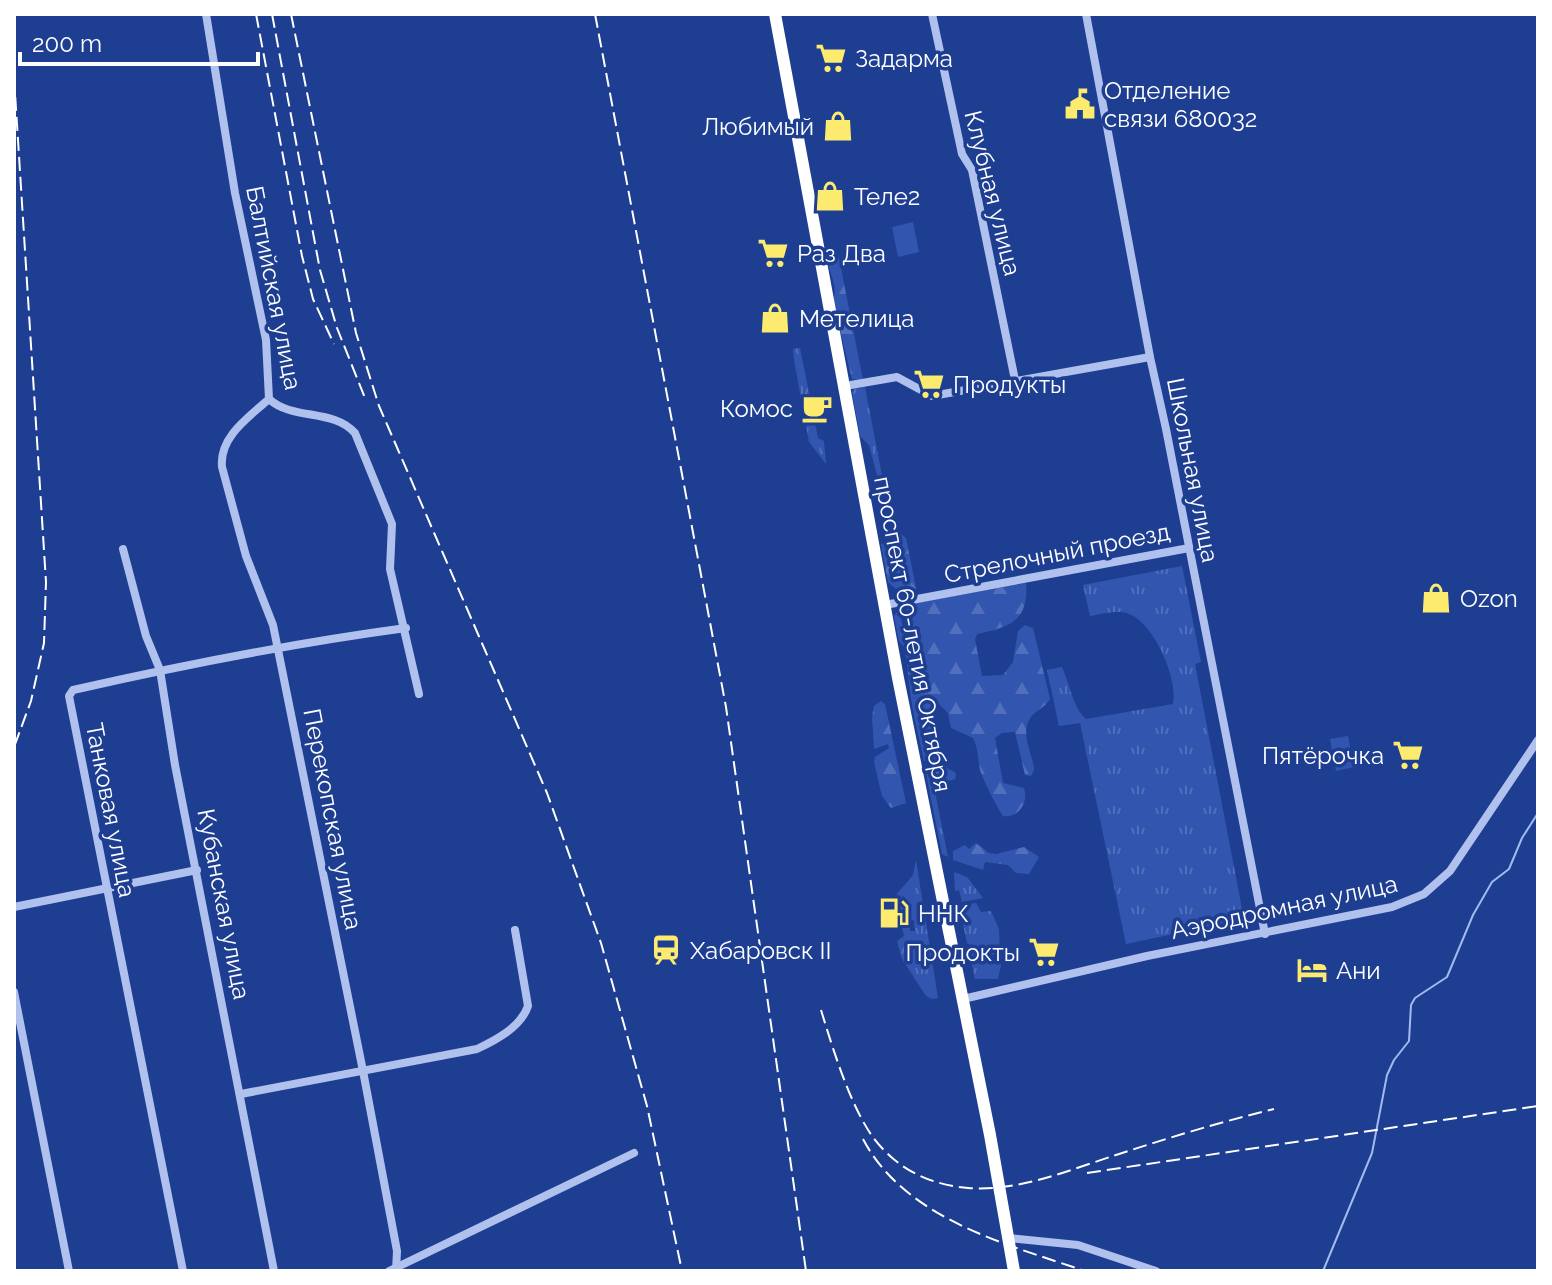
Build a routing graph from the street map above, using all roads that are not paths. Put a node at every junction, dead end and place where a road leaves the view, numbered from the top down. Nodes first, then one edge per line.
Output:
1 (206, 14) edge
2 (775, 14) edge
3 (932, 14) edge
4 (1086, 14) edge
5 (1150, 357) junction
6 (1015, 380) junction
7 (845, 386) junction
8 (269, 399) junction
9 (1189, 548) junction
10 (123, 549) dead end
11 (885, 605) junction
12 (406, 628) junction
13 (277, 647) junction
14 (160, 670) junction
15 (419, 694) dead end
16 (1538, 740) edge
17 (197, 870) junction
18 (107, 889) junction
19 (14, 907) edge
20 (515, 930) dead end
21 (1265, 934) junction
22 (14, 992) edge
23 (963, 999) junction
24 (363, 1071) junction
25 (241, 1094) junction
26 (634, 1153) dead end
27 (1009, 1238) junction
28 (1013, 1268) edge
29 (394, 1270) edge
30 (69, 1271) edge
31 (183, 1271) edge
32 (274, 1271) edge
33 (1156, 1271) edge

1 - 8 street, Балтийская улица
2 - 7 highway, проспект 60-летия Октября
3 - 6 street, Клубная улица
4 - 5 street, Школьная улица
5 - 6 street
5 - 9 street, Школьная улица
6 - 7 street
7 - 11 highway, проспект 60-летия Октября
8 - 12 street, Балтийская улица
8 - 13 street, Перекопская улица
9 - 11 street, Стрелочный проезд
9 - 21 street, Школьная улица
10 - 14 street, Кубанская улица
11 - 23 highway, проспект 60-летия Октября
12 - 13 street, Танковая улица
12 - 15 street, Балтийская улица
13 - 14 street, Танковая улица
13 - 24 street, Перекопская улица
14 - 17 street, Кубанская улица
14 - 18 street, Танковая улица
16 - 21 street, Аэродромная улица
17 - 18 street
17 - 25 street, Кубанская улица
18 - 19 street
18 - 31 street, Танковая улица
20 - 24 street
21 - 23 street, Аэродромная улица
22 - 30 street
23 - 27 highway, проспект 60-летия Октября
24 - 25 street
24 - 29 street, Перекопская улица
25 - 32 street, Кубанская улица
26 - 29 street
27 - 28 highway, проспект 60-летия Октября
27 - 33 street

